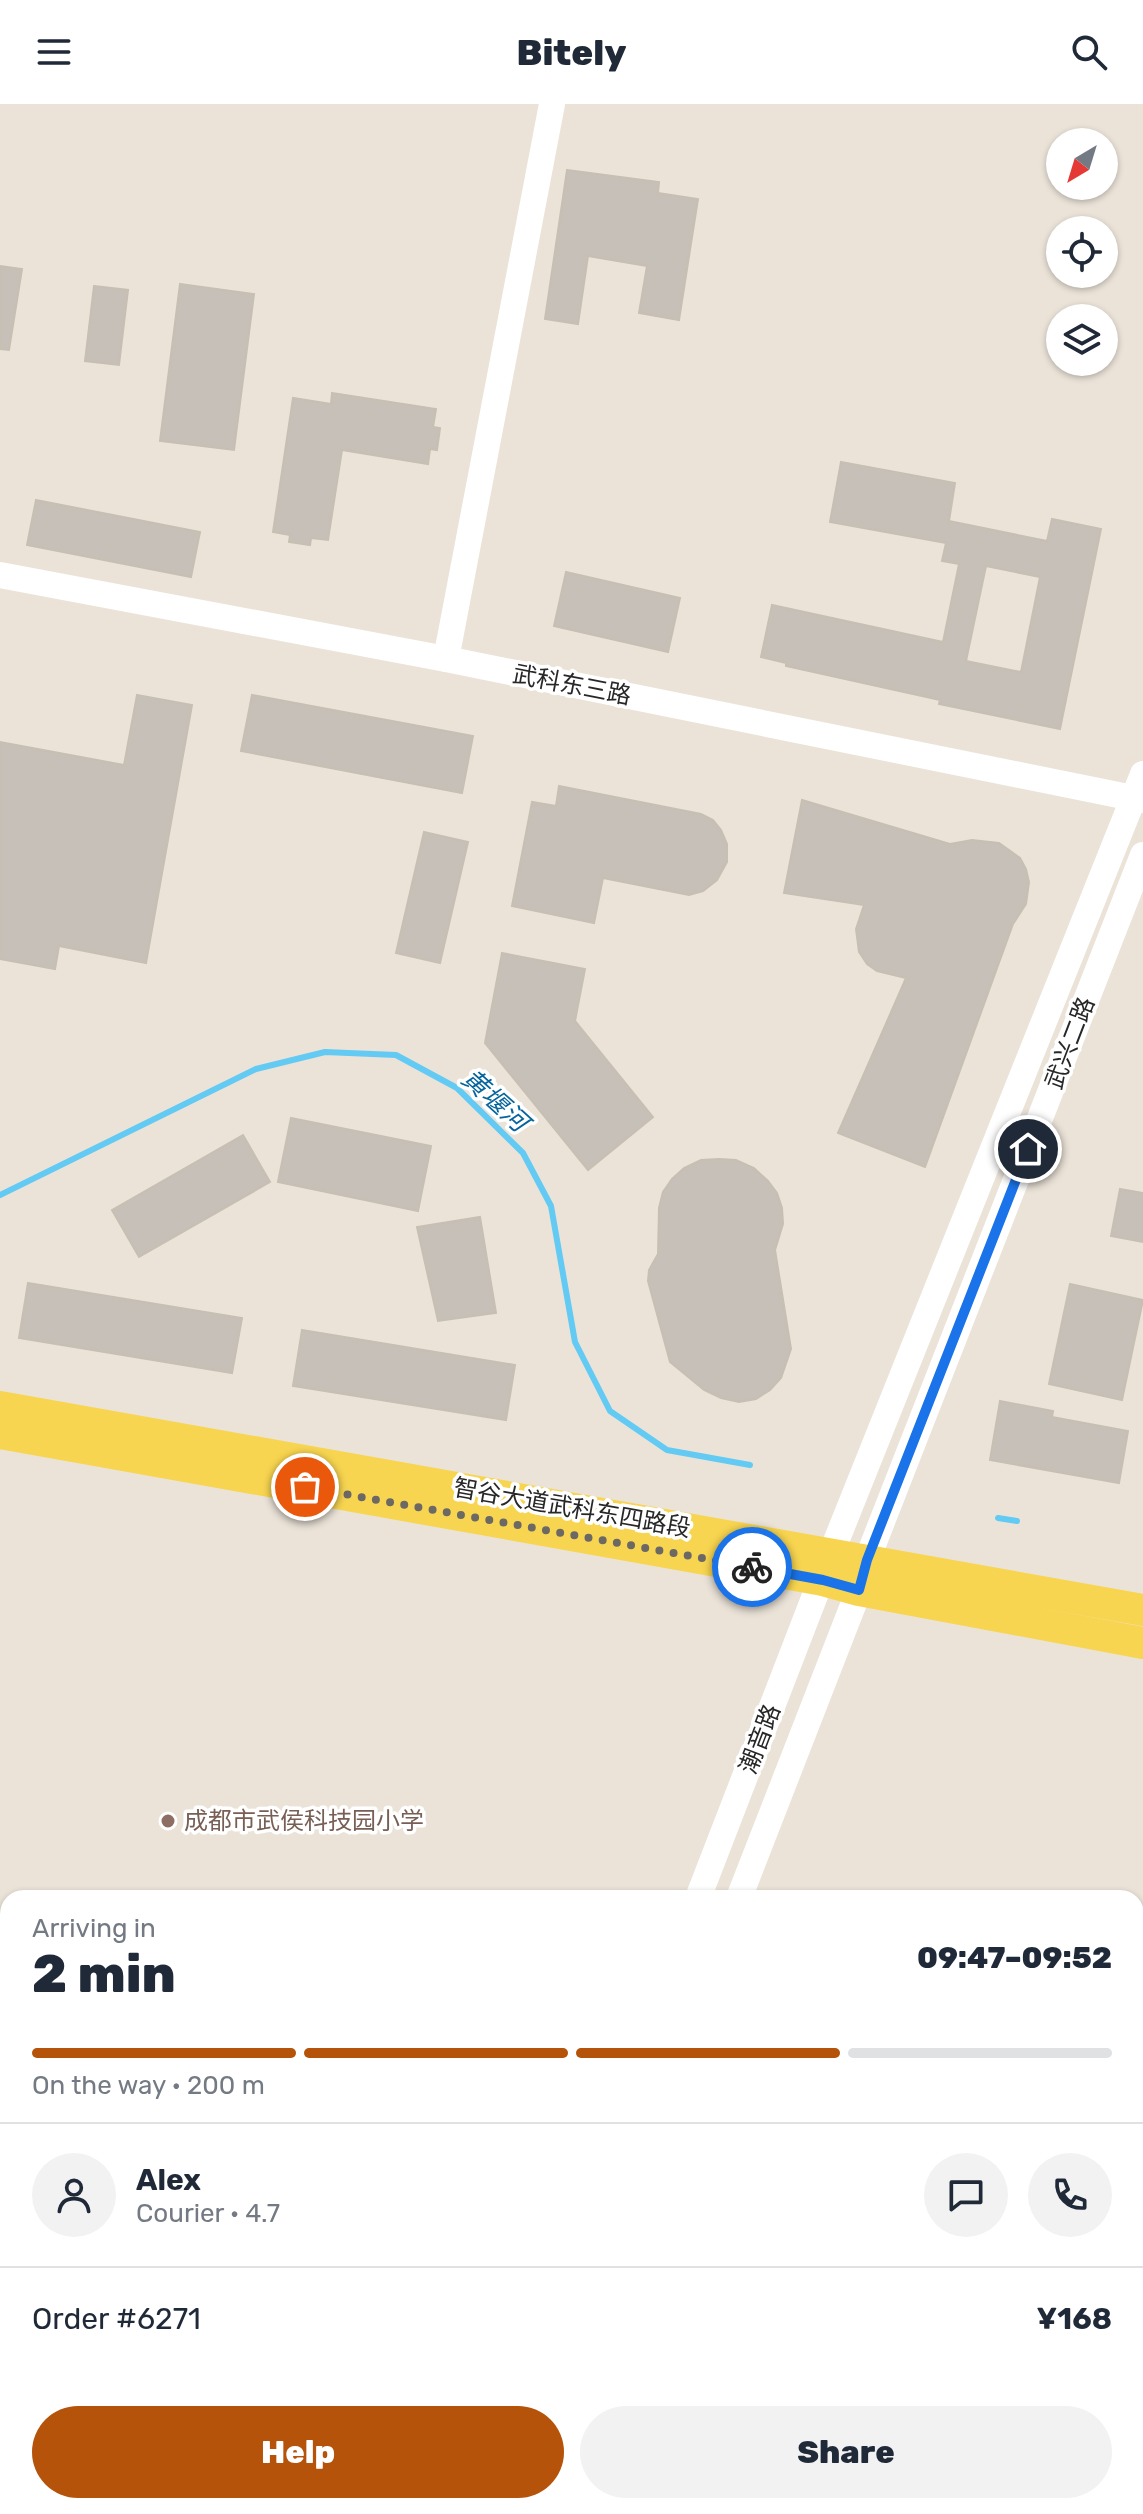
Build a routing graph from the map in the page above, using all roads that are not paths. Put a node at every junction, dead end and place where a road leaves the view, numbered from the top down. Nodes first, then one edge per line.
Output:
1 (552, 104) edge
2 (0, 575) edge
3 (446, 659) junction
4 (1140, 791) edge
5 (1143, 855) edge
6 (0, 1407) edge
7 (0, 1433) edge
8 (827, 1567) junction
9 (863, 1575) junction
10 (1143, 1610) edge
11 (1143, 1643) edge
12 (701, 1890) edge
13 (742, 1890) edge

1 - 3 street
2 - 3 street, 武科东三路
3 - 4 street, 武科东三路
4 - 8 street, 潮音路
5 - 9 street, 武兴二路
6 - 8 main road, 智谷大道武科东四路段
7 - 8 main road, 智谷大道武科东四路段
8 - 9 main road, 智谷大道武科东四路段
8 - 12 street, 潮音路
9 - 10 main road, 智谷大道武科东四路段
9 - 11 main road, 智谷大道武科东四路段
9 - 13 street, 潮音路

